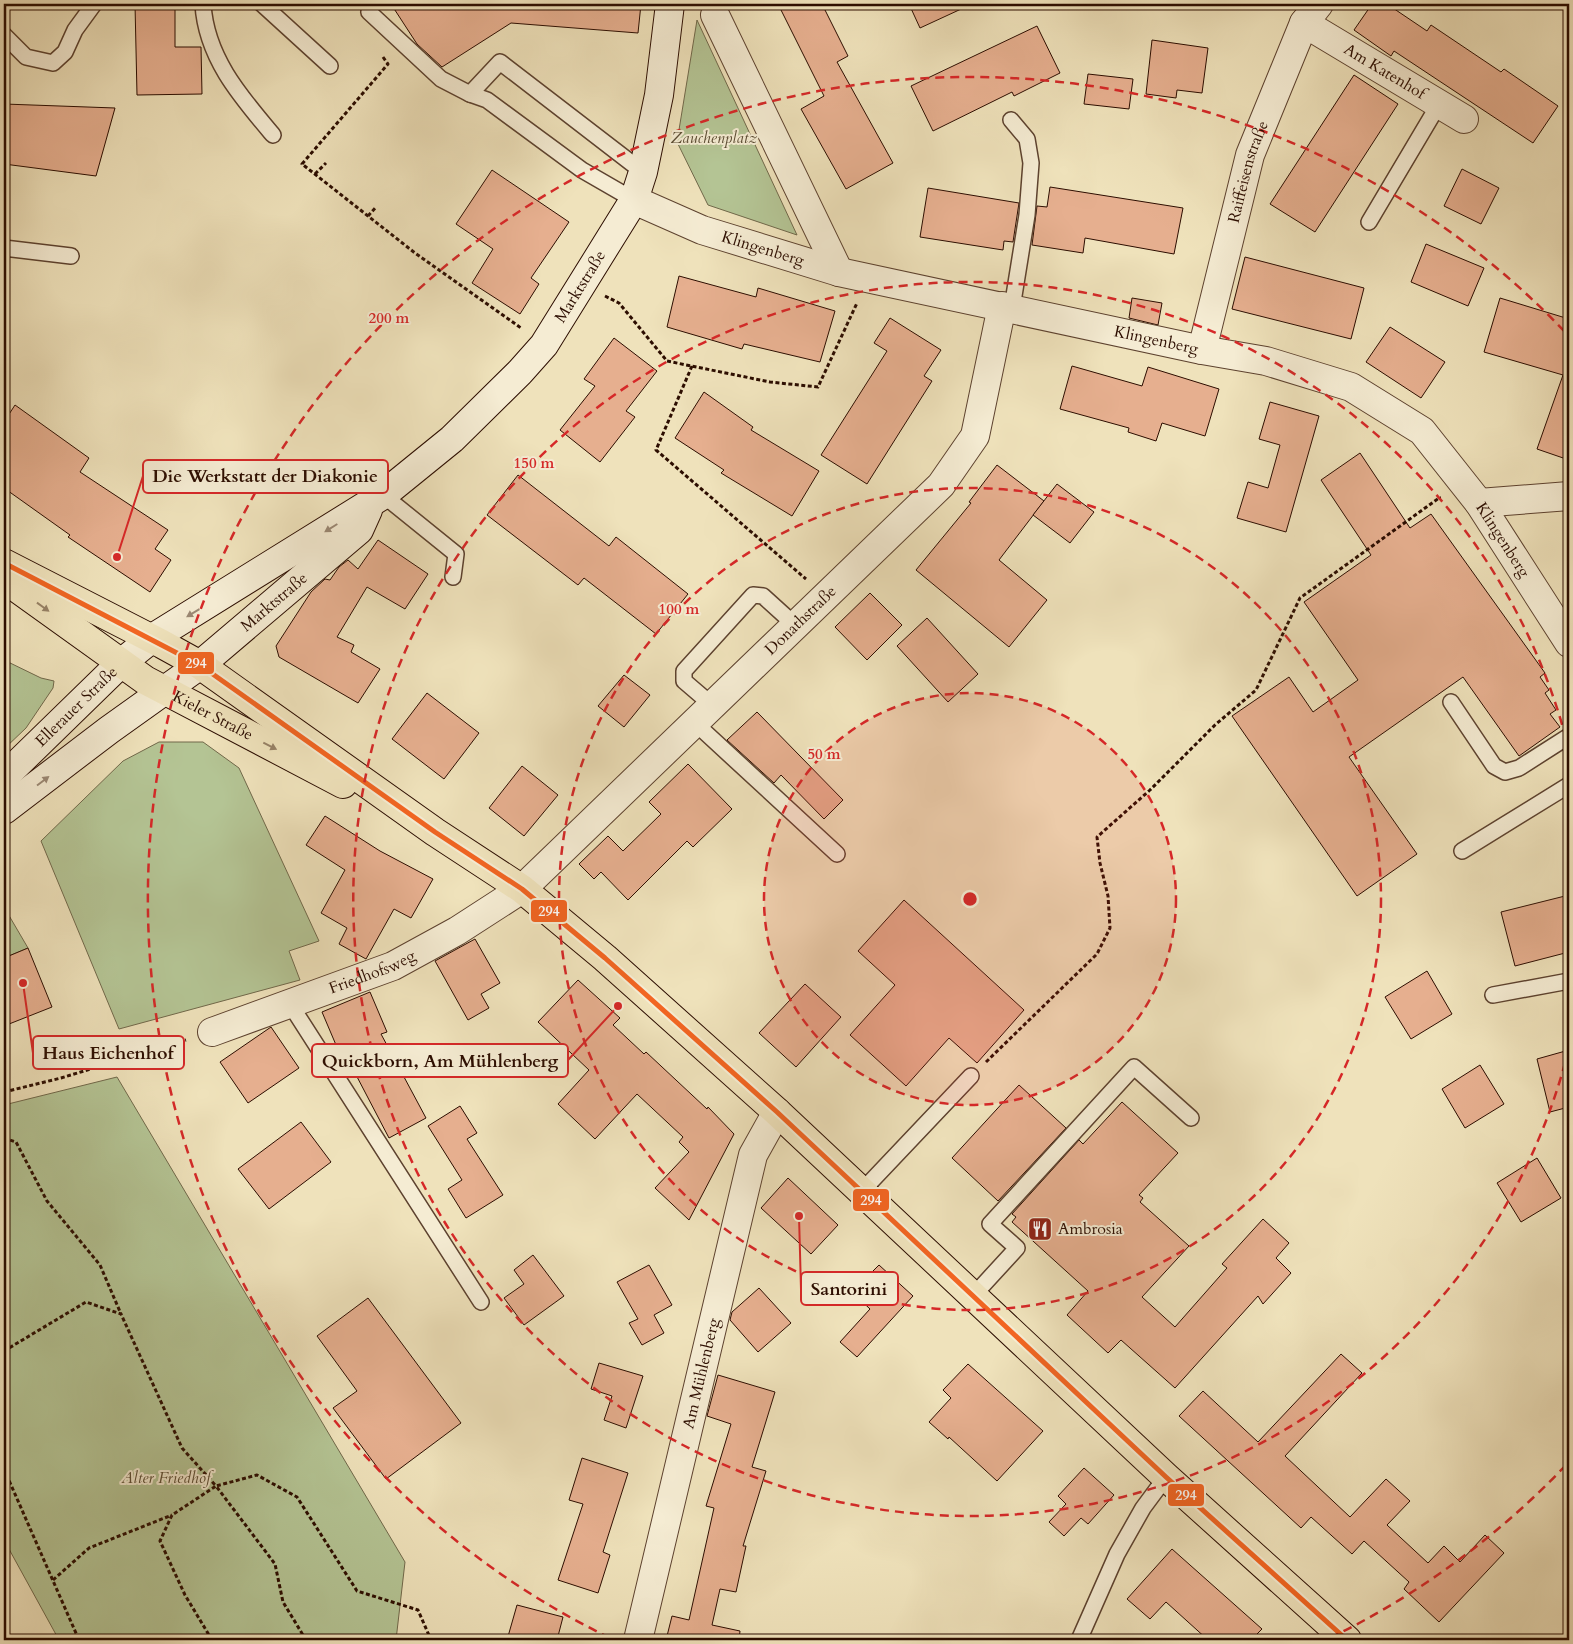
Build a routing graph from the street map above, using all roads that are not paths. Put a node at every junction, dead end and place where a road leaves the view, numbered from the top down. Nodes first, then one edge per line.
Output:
1 (94, 4) edge
2 (202, 4) edge
3 (262, 4) edge
4 (670, 4) edge
5 (367, 6) edge
6 (1312, 14) edge
7 (715, 15) dead end
8 (4, 35) edge
9 (330, 66) dead end
10 (470, 94) junction
11 (1440, 104) junction
12 (1464, 119) dead end
13 (1012, 120) dead end
14 (273, 135) dead end
15 (643, 172) junction
16 (634, 200) junction
17 (1369, 222) dead end
18 (4, 248) edge
19 (71, 256) dead end
20 (839, 272) junction
21 (1007, 307) junction
22 (1202, 350) junction
23 (1569, 496) edge
24 (378, 498) junction
25 (1479, 503) junction
26 (4, 563) edge
27 (453, 577) dead end
28 (4, 579) edge
29 (795, 625) junction
30 (151, 638) junction
31 (1569, 643) edge
32 (120, 664) junction
33 (200, 665) junction
34 (165, 692) junction
35 (1451, 702) dead end
36 (703, 714) junction
37 (1569, 736) edge
38 (4, 777) edge
39 (1569, 785) edge
40 (4, 810) edge
41 (435, 832) junction
42 (1462, 851) dead end
43 (837, 854) dead end
44 (522, 888) junction
45 (1569, 981) edge
46 (1493, 995) dead end
47 (290, 1004) junction
48 (212, 1032) road end
49 (971, 1076) road end
50 (777, 1112) junction
51 (1191, 1118) dead end
52 (862, 1191) junction
53 (973, 1296) junction
54 (481, 1302) dead end
55 (1166, 1477) junction
56 (638, 1640) edge
57 (1079, 1640) edge
58 (1347, 1640) edge

1 - 8 lane
2 - 14 lane
3 - 9 lane
4 - 15 street, Marktstraße
5 - 10 lane
6 - 11 street, Am Katenhof
6 - 22 street, Raiffeisenstraße
7 - 20 street
10 - 15 lane
10 - 16 lane
11 - 12 street, Am Katenhof
11 - 17 lane
13 - 21 lane
15 - 16 street, Marktstraße
16 - 20 street, Klingenberg
16 - 24 street, Marktstraße
18 - 19 lane
20 - 21 street, Klingenberg
21 - 22 street, Klingenberg
21 - 29 street, Donathstraße
22 - 25 street, Klingenberg
23 - 25 street
24 - 27 lane
24 -> 30 street, Marktstraße
24 - 33 street, Marktstraße
25 - 31 street, Klingenberg
26 - 30 main road, Kieler Straße
28 -> 32 main road, Kieler Straße
29 - 36 street, Donathstraße
29 - 36 lane
30 - 32 street, Ellerauer Straße
30 - 33 main road, Kieler Straße
32 - 34 main road, Kieler Straße
32 - 38 street, Ellerauer Straße
33 - 34 street, Marktstraße
33 - 41 main road, Kieler Straße
40 -> 34 street, Ellerauer Straße
34 -> 41 main road, Kieler Straße
35 - 37 lane
36 - 43 lane
36 - 44 street, Donathstraße
39 - 42 lane
41 - 44 main road, Kieler Straße
44 - 47 street, Friedhofsweg
44 - 50 main road, Kieler Straße
45 - 46 lane
47 - 48 street, Friedhofsweg
47 - 54 lane
49 - 52 lane
50 - 52 main road, Kieler Straße
50 - 56 street, Am Mühlenberg
51 - 53 lane
52 - 53 main road, Kieler Straße
53 - 55 main road, Kieler Straße
55 - 57 lane
55 - 58 main road, Kieler Straße

